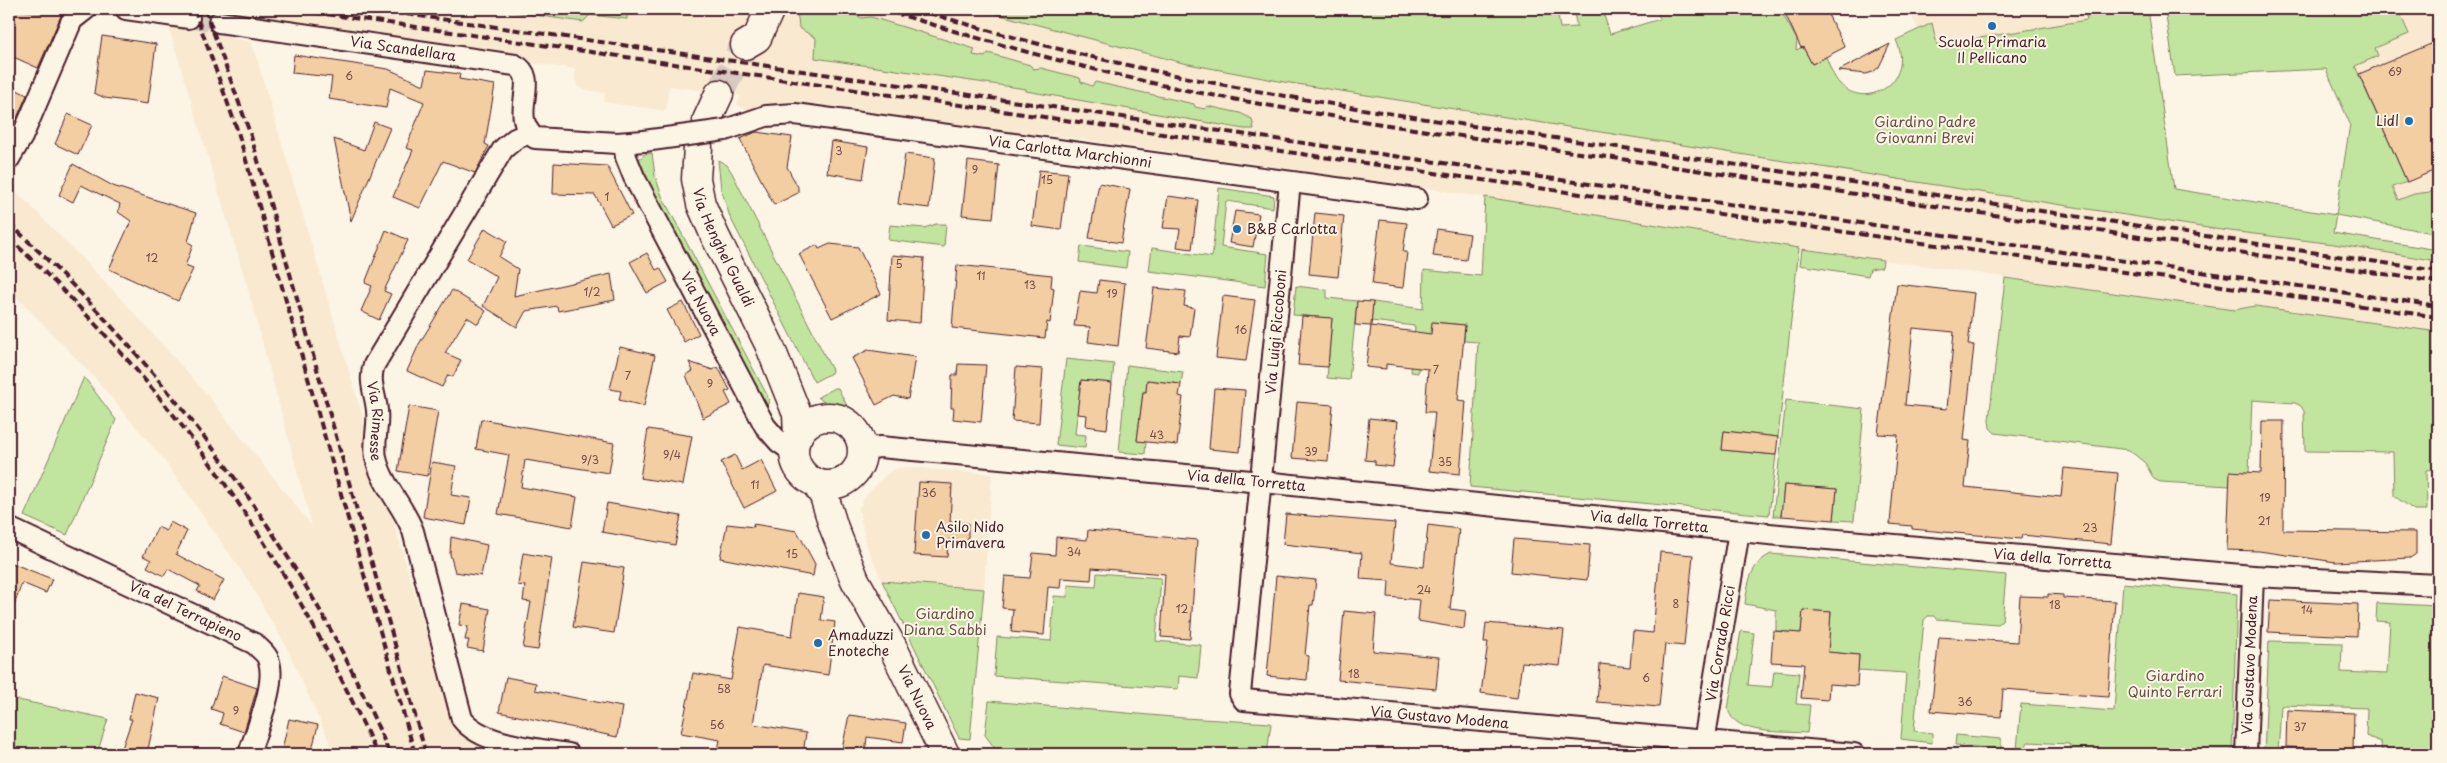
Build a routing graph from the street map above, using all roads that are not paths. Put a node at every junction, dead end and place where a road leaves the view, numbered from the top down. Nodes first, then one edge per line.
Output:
1 (86, 9) edge
2 (126, 9) edge
3 (755, 9) edge
4 (770, 9) edge
5 (189, 18) tunnel mouth
6 (220, 22) tunnel mouth
7 (719, 94) tunnel mouth
8 (716, 125) junction
9 (529, 132) junction
10 (620, 142) junction
11 (698, 147) dead end
12 (9, 159) edge
13 (1290, 182) junction
14 (1417, 199) dead end
15 (769, 344) junction
16 (829, 418) junction
17 (796, 445) junction
18 (858, 462) junction
19 (815, 482) junction
20 (1261, 482) junction
21 (9, 528) edge
22 (1739, 531) junction
23 (847, 561) junction
24 (2253, 576) junction
25 (2438, 584) edge
26 (1703, 748) edge
27 (249, 754) edge
28 (569, 754) edge
29 (945, 754) edge
30 (1854, 754) edge
31 (2246, 754) edge

1 - 12 street
2 - 5 street
3 - 4 main road
6 - 9 street, Via Scandellara
7 - 8 main road
8 - 10 street, bridge
8 - 13 street, Via Carlotta Marchionni
9 - 10 street
9 - 28 street, Via Rimesse
10 - 17 street, Via Nuova
11 - 15 main road, Via Henghel Gualdi
13 - 14 street, Via Carlotta Marchionni
13 - 20 street, Via Luigi Riccoboni
15 - 16 main road, Via Henghel Gualdi
15 - 17 main road, Via Henghel Gualdi
16 - 17 main road
16 - 18 main road
17 - 19 main road
18 - 19 main road
18 - 20 street, Via della Torretta
18 - 23 main road, Via Nuova
19 - 23 main road, Via Nuova
20 - 22 street, Via della Torretta
20 - 26 street, Via Gustavo Modena
21 - 27 street, Via del Terrapieno
22 - 24 street, Via della Torretta
22 - 26 street, Via Corrado Ricci
23 - 29 main road, Via Nuova
24 - 25 street, Via della Torretta
24 - 31 street, Via Gustavo Modena
26 - 30 street, Via Gustavo Modena

